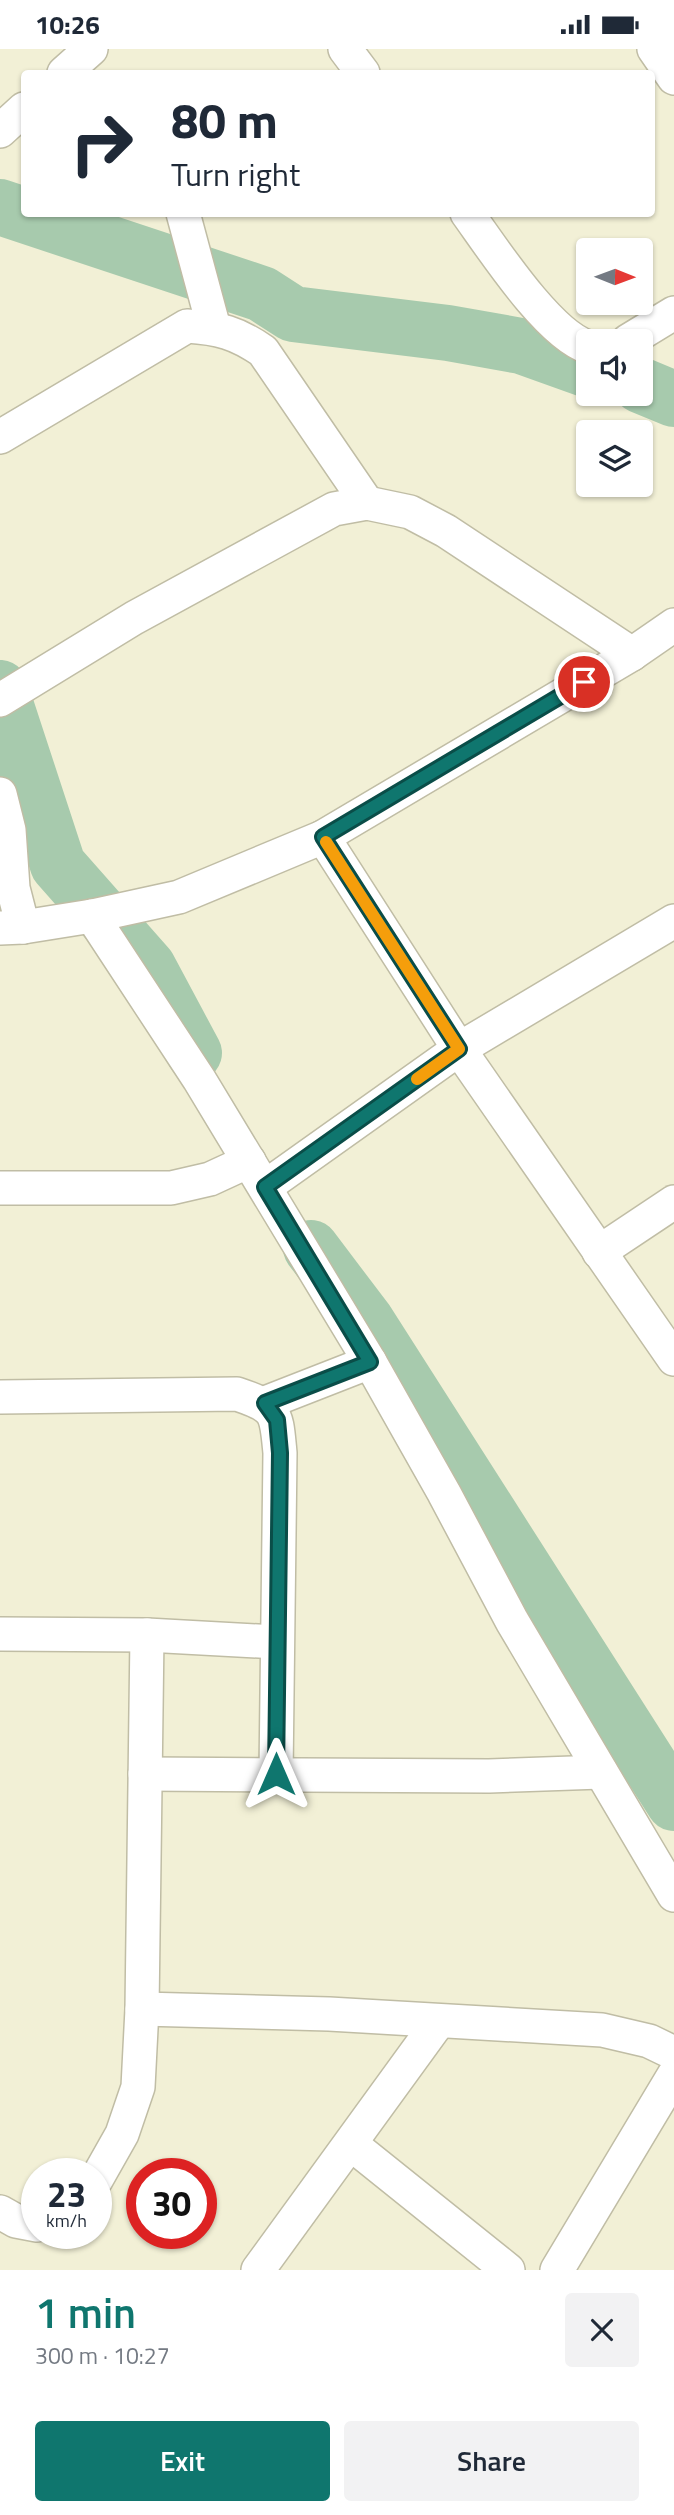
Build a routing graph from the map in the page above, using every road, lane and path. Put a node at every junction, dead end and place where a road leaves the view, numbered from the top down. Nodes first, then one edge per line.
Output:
1 (91, 49) edge
2 (345, 49) edge
3 (654, 49) edge
4 (68, 70) edge
5 (361, 70) edge
6 (674, 78) edge
7 (21, 112) edge
8 (0, 131) edge
9 (184, 217) edge
10 (470, 217) edge
11 (674, 313) edge
12 (214, 328) junction
13 (648, 329) edge
14 (576, 342) edge
15 (0, 437) edge
16 (367, 503) junction
17 (674, 625) edge
18 (632, 654) junction
19 (0, 700) edge
20 (0, 794) edge
21 (323, 837) junction
22 (92, 916) junction
23 (674, 921) edge
24 (12, 928) edge
25 (459, 1049) junction
26 (257, 1174) junction
27 (0, 1188) edge
28 (674, 1202) edge
29 (599, 1252) junction
30 (674, 1359) edge
31 (370, 1362) junction
32 (0, 1397) edge
33 (265, 1403) junction
34 (0, 1634) edge
35 (147, 1635) junction
36 (276, 1642) junction
37 (601, 1772) junction
38 (145, 1774) junction
39 (276, 1774) junction
40 (674, 1895) edge
41 (142, 2009) junction
42 (439, 2021) junction
43 (674, 2053) edge
44 (674, 2075) edge
45 (351, 2144) junction
46 (108, 2158) edge
47 (0, 2212) edge
48 (21, 2222) edge
49 (258, 2270) edge
50 (508, 2270) edge
51 (557, 2270) edge

1 - 4 street
2 - 5 street
3 - 6 street
7 - 8 street
9 - 12 street
10 - 14 street
11 - 13 street
12 - 15 street
12 - 16 street
16 - 18 street
16 - 19 street
17 - 18 street
18 - 21 street
20 - 24 street
21 - 22 street
21 - 25 street
22 - 24 street
22 - 26 street
23 - 25 street
25 - 26 street
25 - 29 street
26 - 27 street
26 - 31 street
28 - 29 street
29 - 30 street
31 - 33 street
31 - 37 street
32 - 33 street
33 - 36 street
34 - 35 street
35 - 36 street
35 - 38 street
36 - 39 street
37 - 39 street
37 - 40 street
38 - 39 street
38 - 41 street
41 - 42 street
41 - 46 street
42 - 43 street
42 - 45 street
44 - 51 street
45 - 49 street
45 - 50 street
47 - 48 street

